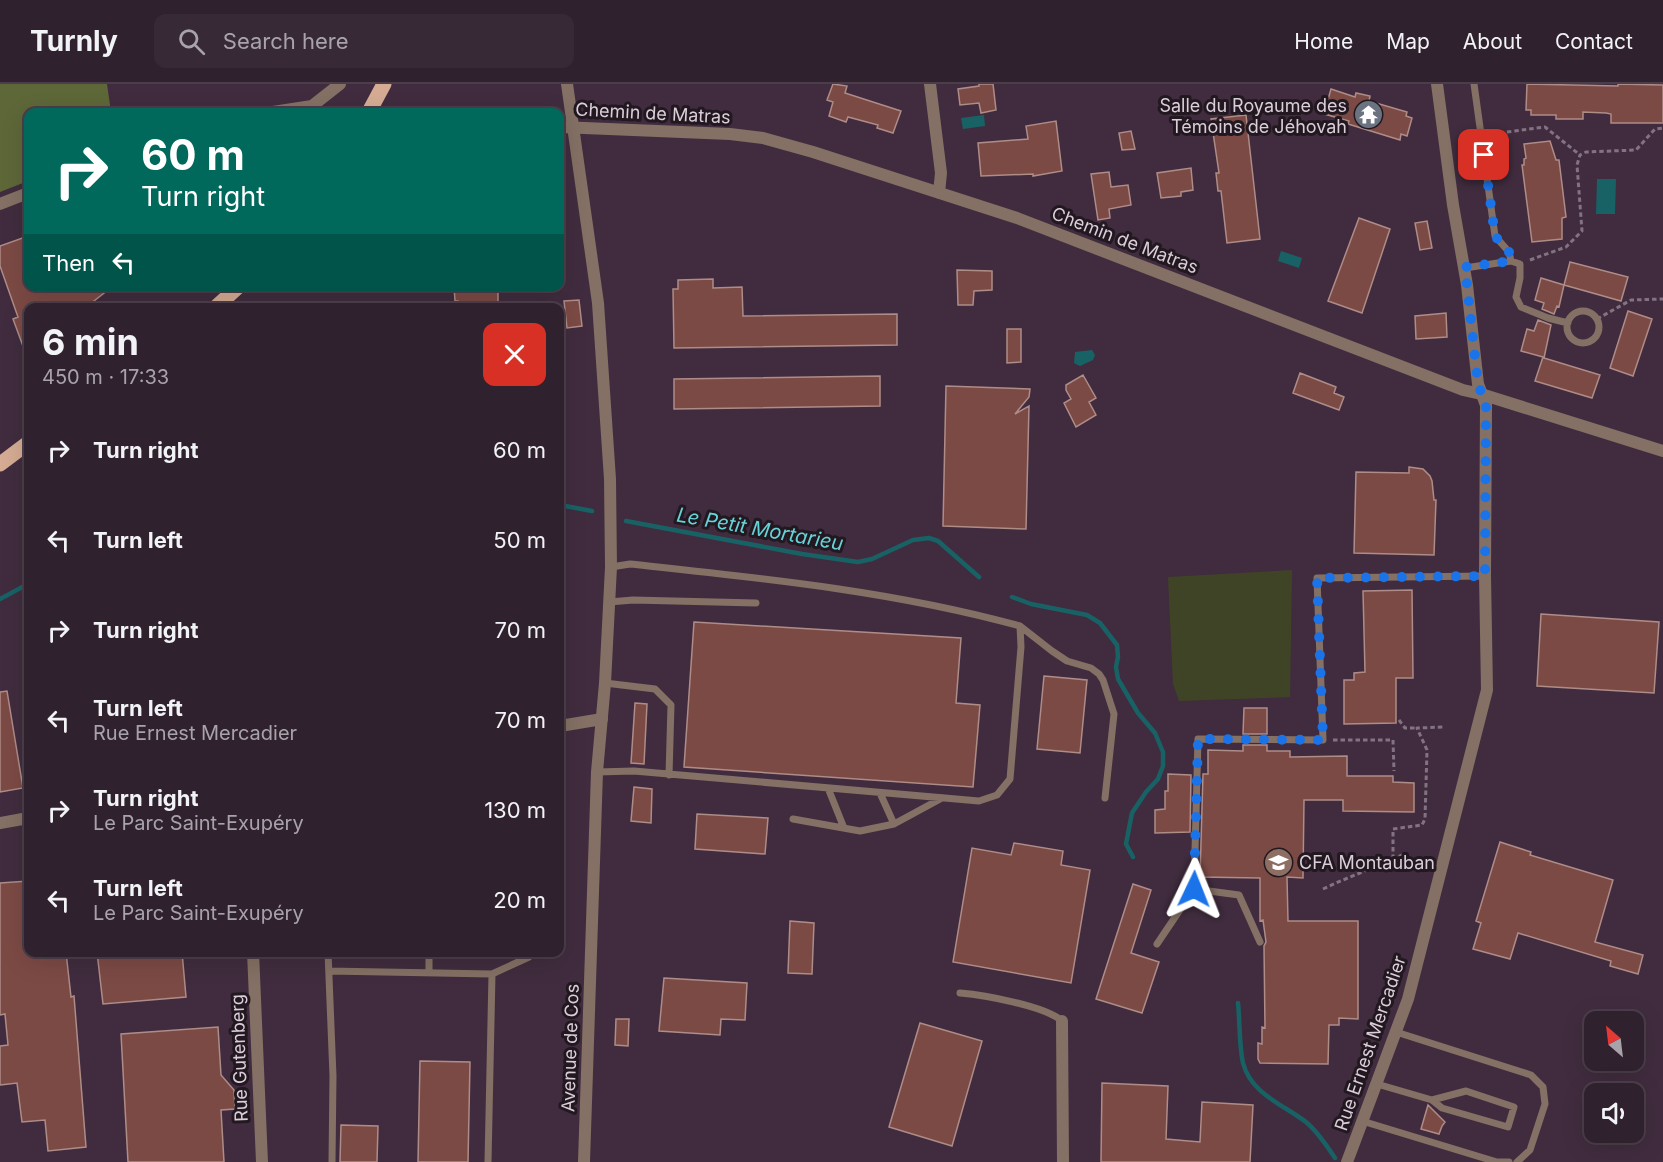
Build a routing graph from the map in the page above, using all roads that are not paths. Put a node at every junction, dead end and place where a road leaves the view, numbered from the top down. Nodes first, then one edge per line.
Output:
1 (340, 84) edge
2 (384, 84) edge
3 (567, 84) edge
4 (930, 84) edge
5 (1437, 84) edge
6 (1474, 84) edge
7 (299, 108) edge
8 (371, 108) edge
9 (564, 127) edge
10 (574, 128) junction
11 (939, 193) junction
12 (24, 195) edge
13 (0, 204) edge
14 (1511, 261) junction
15 (1465, 267) junction
16 (234, 291) edge
17 (220, 303) edge
18 (1568, 323) junction
19 (1481, 394) junction
20 (24, 446) edge
21 (1663, 451) edge
22 (0, 464) edge
23 (610, 567) junction
24 (1485, 576) junction
25 (609, 602) junction
26 (756, 603) dead end
27 (1020, 626) junction
28 (605, 683) junction
29 (602, 719) junction
30 (564, 725) edge
31 (597, 772) junction
32 (669, 775) junction
33 (828, 788) junction
34 (880, 793) junction
35 (942, 798) junction
36 (1105, 798) dead end
37 (24, 819) edge
38 (794, 819) dead end
39 (0, 823) edge
40 (894, 824) junction
41 (844, 828) junction
42 (1194, 889) junction
43 (1260, 942) dead end
44 (1156, 944) dead end
45 (253, 957) edge
46 (328, 957) edge
47 (429, 957) edge
48 (530, 957) edge
49 (329, 971) junction
50 (429, 973) junction
51 (492, 974) junction
52 (960, 993) dead end
53 (1062, 1021) joint
54 (1396, 1032) junction
55 (1377, 1084) junction
56 (1432, 1100) junction
57 (1362, 1121) junction
58 (262, 1162) edge
59 (332, 1162) edge
60 (488, 1162) edge
61 (584, 1162) edge
62 (1063, 1162) edge
63 (1347, 1162) edge
64 (1509, 1162) edge
65 (1517, 1162) edge

1 - 7 street
2 - 8 main road
3 - 10 street, Avenue de Cos
4 - 11 street
5 - 15 street, Rue Ernest Mercadier
6 - 14 lane
9 - 10 street, Chemin de Matras
10 - 11 street, Chemin de Matras
10 - 23 street, Avenue de Cos
11 - 19 street, Chemin de Matras
12 - 13 street
14 - 15 lane
14 - 18 lane
15 - 19 street, Rue Ernest Mercadier
16 - 17 main road
18 - 18 lane
19 - 21 street, Chemin de Matras
19 - 24 street, Rue Ernest Mercadier
20 - 22 main road
23 - 25 street, Avenue de Cos
23 - 27 lane
24 - 42 lane
24 - 54 street, Rue Ernest Mercadier
25 - 26 lane
25 - 28 street, Avenue de Cos
27 - 35 lane
27 - 36 lane
28 - 29 street, Avenue de Cos
28 - 32 lane
29 - 30 street
29 - 31 street, Avenue de Cos
31 - 32 lane
31 - 61 street, Avenue de Cos
32 - 33 lane
33 - 34 lane
33 - 41 lane
34 - 35 lane
34 - 40 lane
35 - 40 lane
37 - 39 street
38 - 41 lane
40 - 41 lane
42 - 43 lane
42 - 44 lane
45 - 58 street, Rue Gutenberg
46 - 49 lane
47 - 50 lane
48 - 51 lane
49 - 50 lane
49 - 59 lane
50 - 51 lane
51 - 60 lane
52 - 53 lane
53 - 62 street
54 - 55 street, Rue Ernest Mercadier
54 - 65 lane
55 - 56 lane
55 - 57 street, Rue Ernest Mercadier
56 - 56 lane
57 - 63 street, Rue Ernest Mercadier
57 - 64 lane

